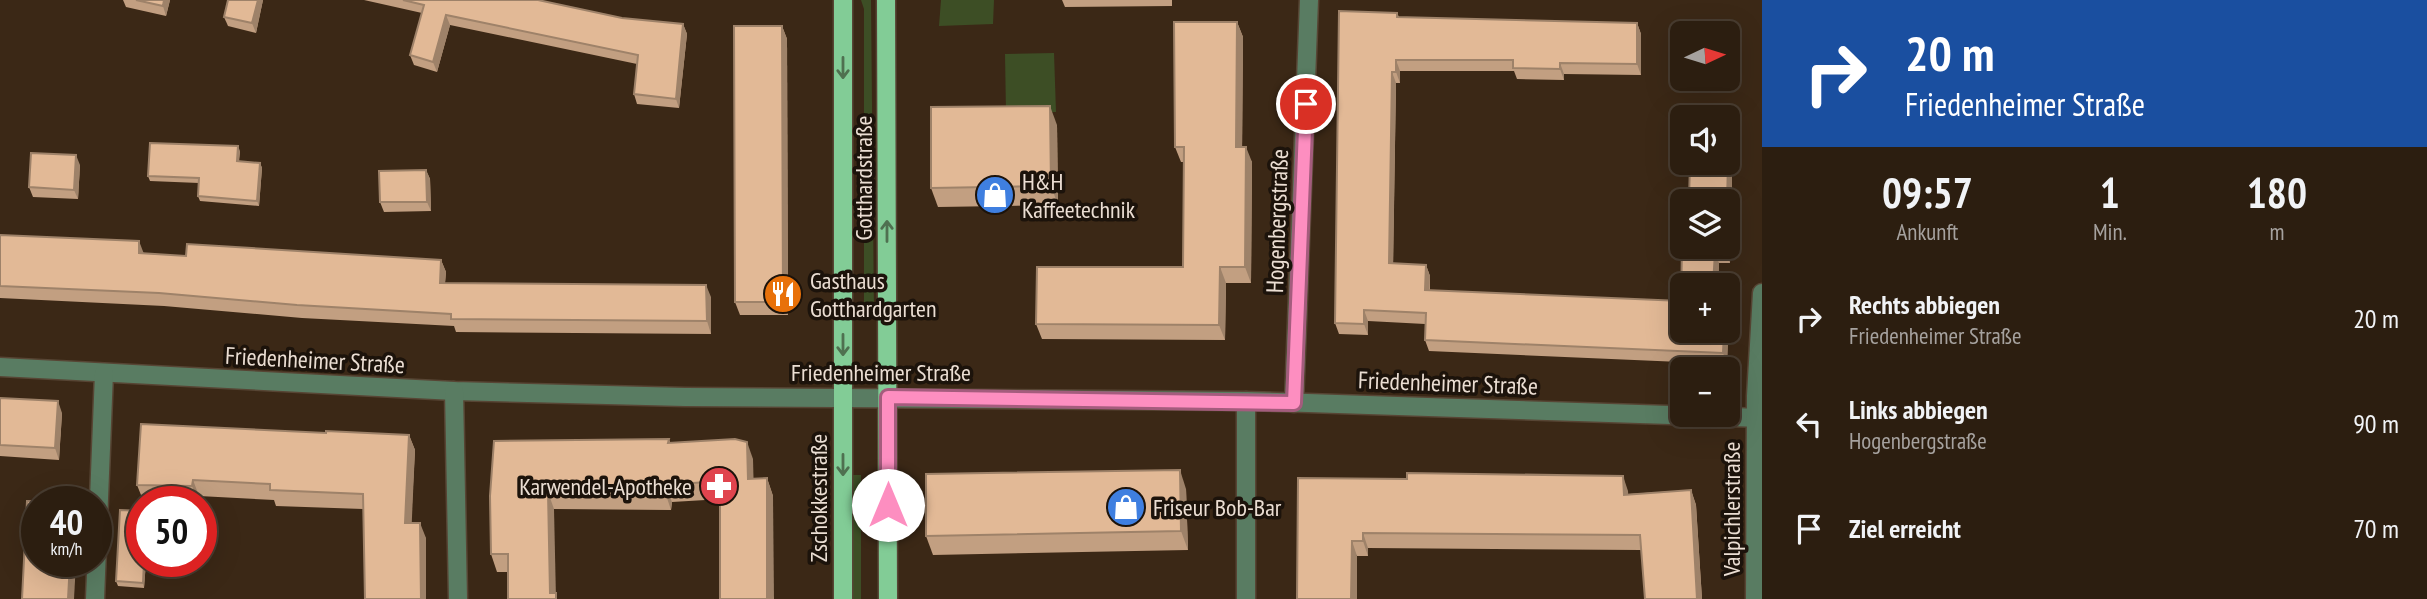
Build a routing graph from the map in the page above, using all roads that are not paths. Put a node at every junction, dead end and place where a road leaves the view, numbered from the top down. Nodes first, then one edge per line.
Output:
1 (843, 0) edge
2 (886, 0) edge
3 (1309, 0) edge
4 (1762, 293) edge
5 (0, 367) edge
6 (104, 373) junction
7 (454, 391) junction
8 (843, 397) junction
9 (888, 397) junction
10 (1246, 401) junction
11 (1294, 403) junction
12 (1759, 418) edge
13 (94, 599) edge
14 (458, 599) edge
15 (843, 599) edge
16 (888, 599) edge
17 (1246, 599) edge
18 (1755, 599) edge

1 -> 8 main road, Gotthardstraße
9 -> 2 main road, Gotthardstraße
3 - 11 street, Hogenbergstraße
4 - 12 street, Valpichlerstraße
5 - 6 street, Friedenheimer Straße
6 - 7 street, Friedenheimer Straße
6 - 13 street
7 - 8 street, Friedenheimer Straße
7 - 14 street
8 - 9 street, Friedenheimer Straße
8 -> 15 main road, Zschokkestraße
9 - 10 street, Friedenheimer Straße
9 - 16 main road
10 - 11 street, Friedenheimer Straße
10 - 17 street
11 - 12 street, Friedenheimer Straße
12 - 18 street, Valpichlerstraße

